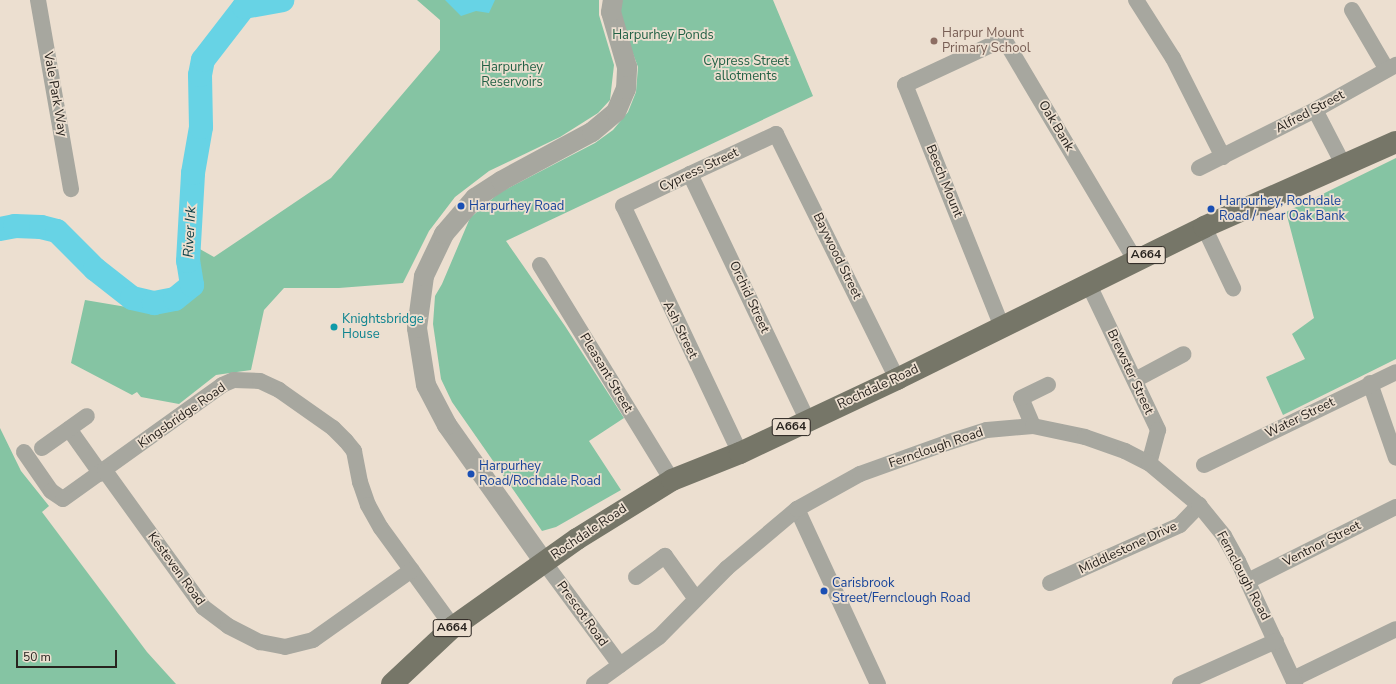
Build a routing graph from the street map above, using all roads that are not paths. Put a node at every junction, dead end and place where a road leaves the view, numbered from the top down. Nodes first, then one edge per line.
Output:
1 (38, 0) edge
2 (613, 0) edge
3 (1136, 0) edge
4 (1352, 10) dead end
5 (954, 61) joint
6 (1392, 68) edge
7 (1315, 110) junction
8 (776, 134) joint
9 (1396, 142) edge
10 (1223, 157) junction
11 (1343, 164) junction
12 (1199, 168) dead end
13 (690, 174) junction
14 (71, 189) dead end
15 (623, 206) joint
16 (1204, 227) junction
17 (1135, 260) junction
18 (540, 266) dead end
19 (1088, 283) junction
20 (1233, 288) dead end
21 (1002, 327) junction
22 (1184, 354) dead end
23 (1396, 372) edge
24 (897, 379) junction
25 (1135, 380) junction
26 (1370, 383) junction
27 (1048, 385) dead end
28 (87, 416) dead end
29 (807, 419) junction
30 (1033, 426) junction
31 (69, 429) junction
32 (42, 448) dead end
33 (24, 452) dead end
34 (740, 453) junction
35 (1396, 458) edge
36 (1150, 463) junction
37 (1204, 465) dead end
38 (103, 473) junction
39 (672, 480) junction
40 (1199, 505) junction
41 (1396, 507) edge
42 (797, 509) junction
43 (544, 562) junction
44 (412, 570) junction
45 (636, 577) dead end
46 (1248, 581) junction
47 (1050, 584) dead end
48 (696, 599) junction
49 (453, 627) junction
50 (1396, 630) edge
51 (1276, 641) junction
52 (620, 665) junction
53 (1294, 681) edge
54 (392, 684) edge
55 (594, 684) edge
56 (878, 684) edge
57 (1180, 684) edge

1 - 14 street, Vale Park Way
2 - 43 street
3 - 10 street
4 - 6 street
5 - 17 street, Oak Bank
5 - 21 street, Beech Mount
6 - 7 street, Alfred Street
7 - 10 street, Alfred Street
7 - 11 street
8 - 13 street, Cypress Street
8 - 24 street, Baywood Street
9 - 11 main road, Rochdale Road / A664
10 - 12 street, Alfred Street
11 - 16 main road, Rochdale Road / A664
13 - 15 street, Cypress Street
13 - 29 street, Orchid Street
15 - 34 street, Ash Street
16 - 17 main road, Rochdale Road / A664
16 - 20 street
17 - 19 main road, Rochdale Road / A664
18 - 39 street, Pleasant Street
19 - 21 main road, Rochdale Road / A664
19 - 25 street, Brewster Street
21 - 24 main road, Rochdale Road / A664
22 - 25 street
23 - 26 street, Water Street
24 - 29 main road, Rochdale Road / A664
25 - 36 street, Brewster Street
26 - 35 street
26 - 37 street, Water Street
27 - 30 street
28 - 31 street
29 - 34 main road, Rochdale Road / A664
30 - 36 street, Fernclough Road
30 - 42 street, Fernclough Road
31 - 32 street
31 - 38 street, Kesteven Road
33 - 38 street, Kingsbridge Road
34 - 39 main road, Rochdale Road / A664
36 - 40 street, Fernclough Road
38 - 44 street, Kesteven Road
38 - 44 street, Kingsbridge Road
39 - 43 main road, Rochdale Road / A664
40 - 46 street, Fernclough Road
40 - 47 street, Middlestone Drive
41 - 46 street, Ventnor Street
42 - 48 street, Fernclough Road
42 - 56 street
43 - 49 main road, Rochdale Road / A664
43 - 52 street, Prescot Road
44 - 49 street, Kingsbridge Road
45 - 48 street
46 - 51 street, Fernclough Road
48 - 52 street, Fernclough Road
49 - 54 main road, Rochdale Road / A664
50 - 53 street
51 - 53 street, Fernclough Road
51 - 57 street
52 - 55 street, Fernclough Road

